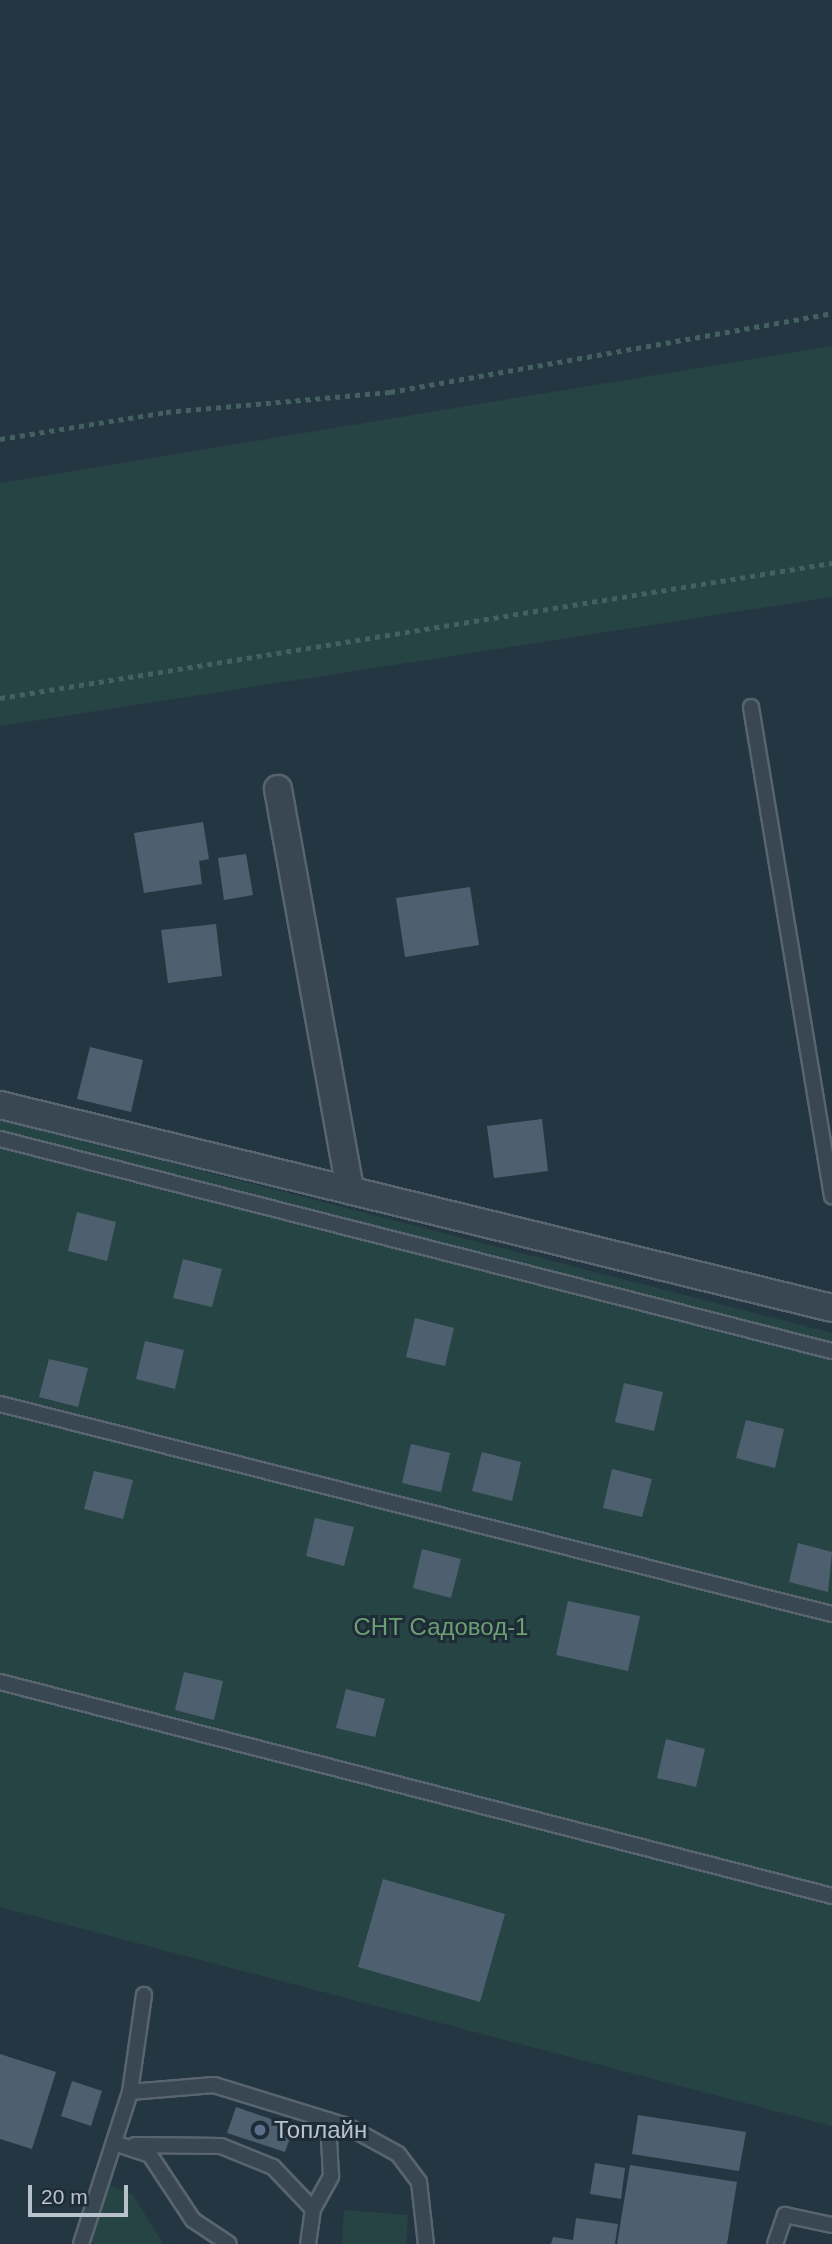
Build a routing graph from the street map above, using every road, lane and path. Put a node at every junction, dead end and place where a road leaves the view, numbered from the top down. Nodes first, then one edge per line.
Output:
1 (832, 313) edge
2 (0, 439) edge
3 (832, 563) edge
4 (0, 698) edge
5 (751, 707) dead end
6 (278, 789) dead end
7 (0, 1105) edge
8 (0, 1139) edge
9 (350, 1191) junction
10 (832, 1196) edge
11 (832, 1308) edge
12 (832, 1351) edge
13 (0, 1404) edge
14 (832, 1614) edge
15 (0, 1682) edge
16 (832, 1896) edge
17 (144, 1996) dead end
18 (130, 2092) junction
19 (328, 2120) junction
20 (114, 2143) junction
21 (135, 2145) junction
22 (313, 2209) junction
23 (832, 2225) edge
24 (81, 2244) edge
25 (229, 2244) edge
26 (308, 2244) edge
27 (426, 2244) edge
28 (775, 2244) edge

1 - 2 path
3 - 4 path
5 - 10 lane
6 - 9 street
7 - 9 street
8 - 12 lane
9 - 11 street
13 - 14 lane
15 - 16 lane
17 - 18 lane
18 - 19 lane
18 - 20 lane
19 - 22 lane
19 - 27 lane
20 - 21 lane
20 - 24 lane
21 - 22 lane
21 - 25 lane
22 - 26 lane
23 - 28 lane

